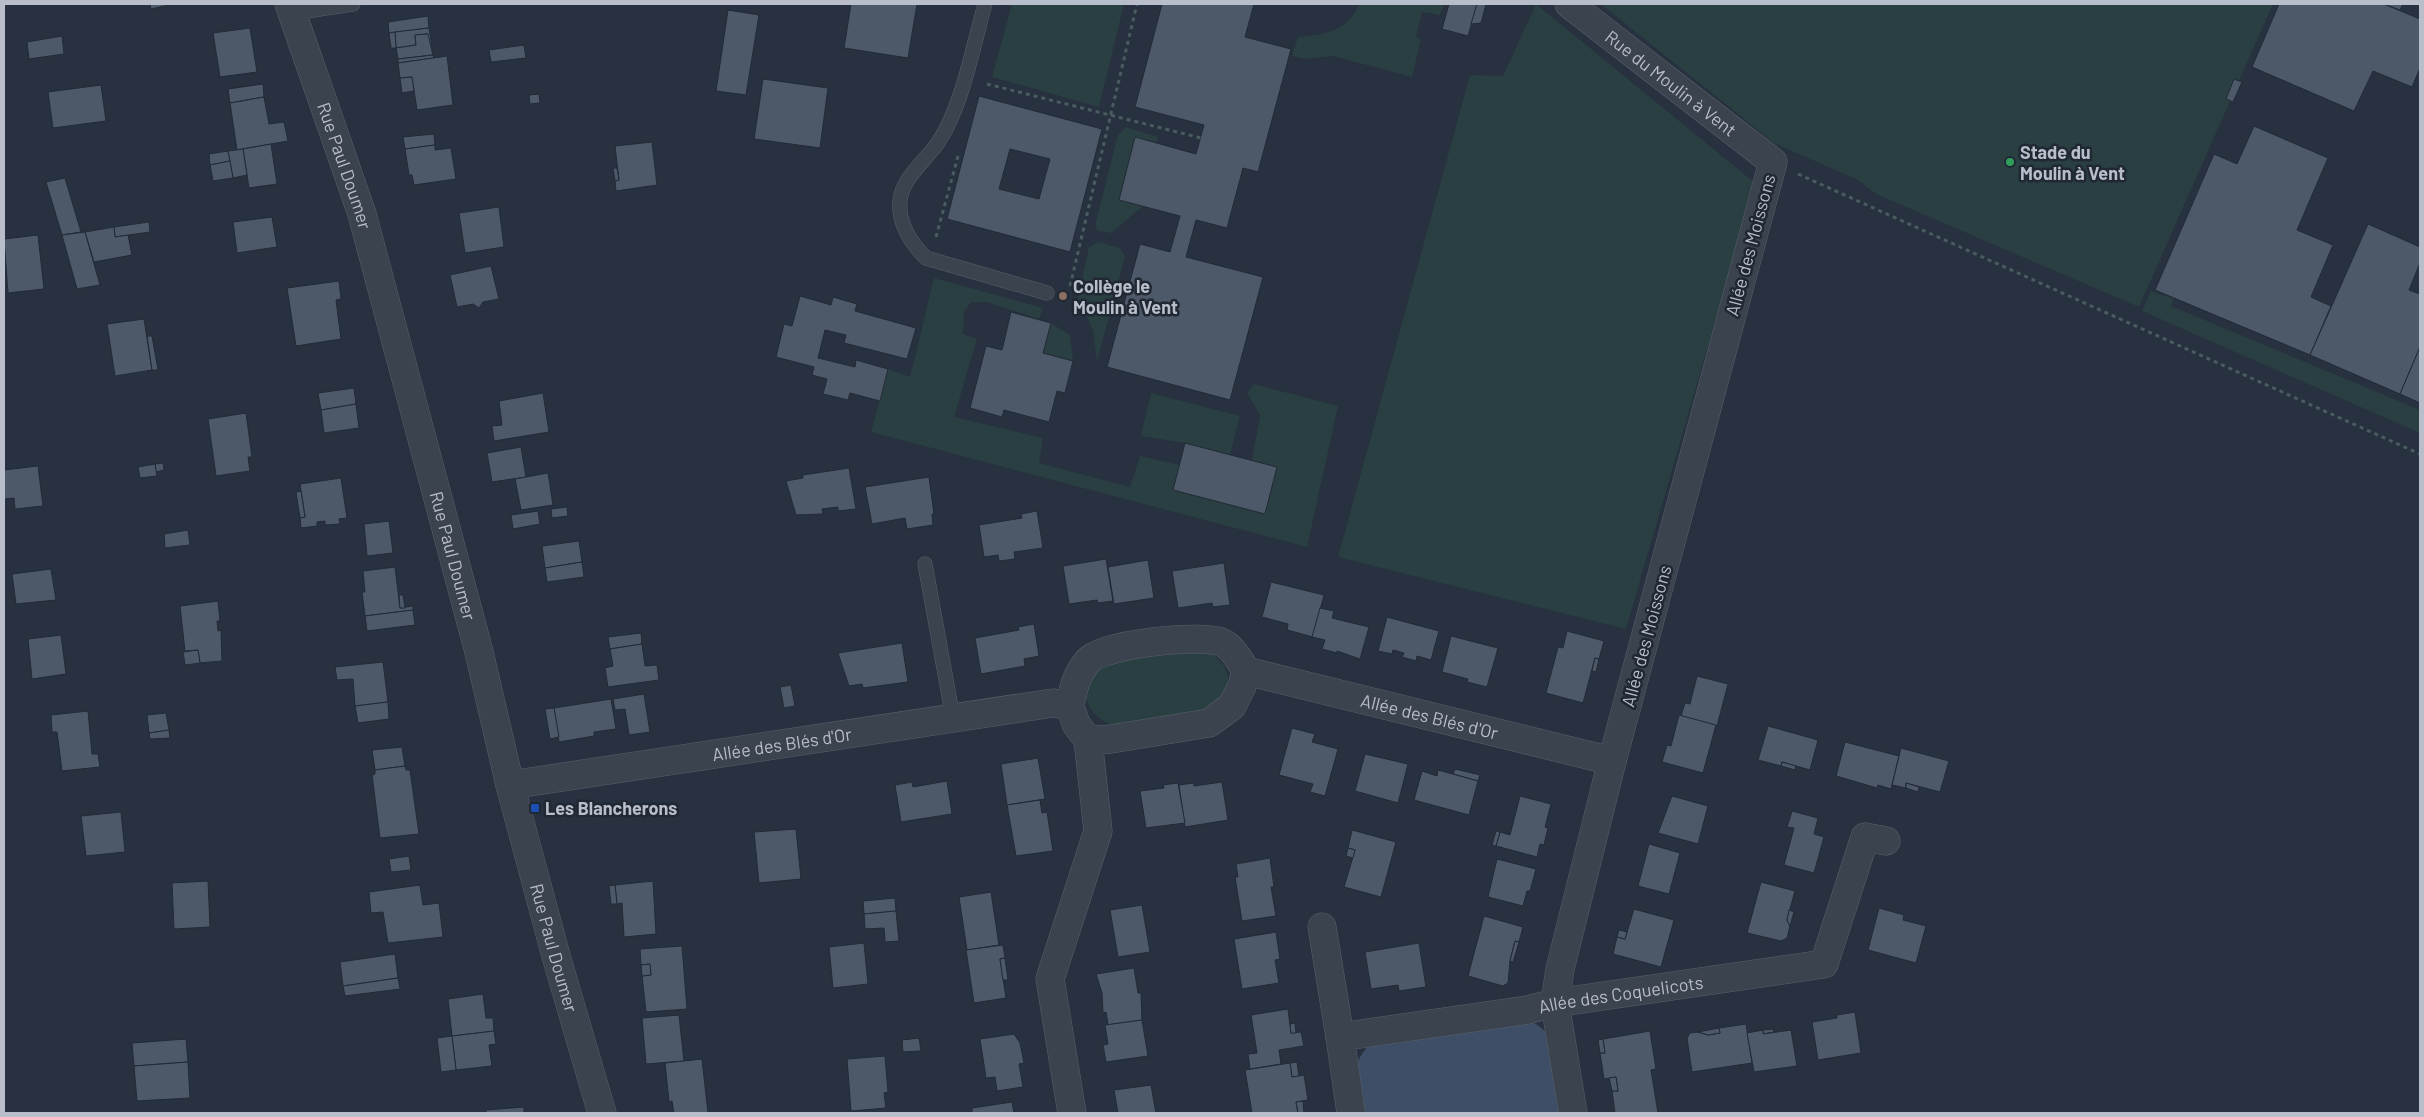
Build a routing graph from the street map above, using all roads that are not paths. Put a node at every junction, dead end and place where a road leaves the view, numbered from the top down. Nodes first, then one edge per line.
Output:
1 (353, 4) edge
2 (985, 4) edge
3 (1569, 4) edge
4 (291, 8) edge
5 (1772, 162) joint
6 (1047, 293) dead end
7 (926, 564) dead end
8 (1246, 671) junction
9 (1062, 705) junction
10 (953, 718) junction
11 (1088, 740) junction
12 (1612, 761) junction
13 (510, 785) junction
14 (1886, 841) dead end
15 (1322, 927) dead end
16 (1555, 1003) junction
17 (1340, 1037) junction
18 (602, 1113) edge
19 (1072, 1113) edge
20 (1351, 1113) edge
21 (1573, 1113) edge

1 - 4 lane
2 - 6 lane
3 - 5 street, Rue du Moulin à Vent
4 - 13 street, Rue Paul Doumer
5 - 12 street, Allée des Moissons
7 - 10 lane
8 - 9 street
8 - 11 street
8 - 12 street, Allée des Blés d'Or
9 - 10 street, Allée des Blés d'Or
9 - 11 street
10 - 13 street, Allée des Blés d'Or
11 - 19 street
12 - 16 street, Allée des Moissons
13 - 18 street, Rue Paul Doumer
14 - 16 street, Allée des Coquelicots
15 - 17 street
16 - 17 street, Allée des Coquelicots
16 - 21 street, Allée des Moissons
17 - 20 street

